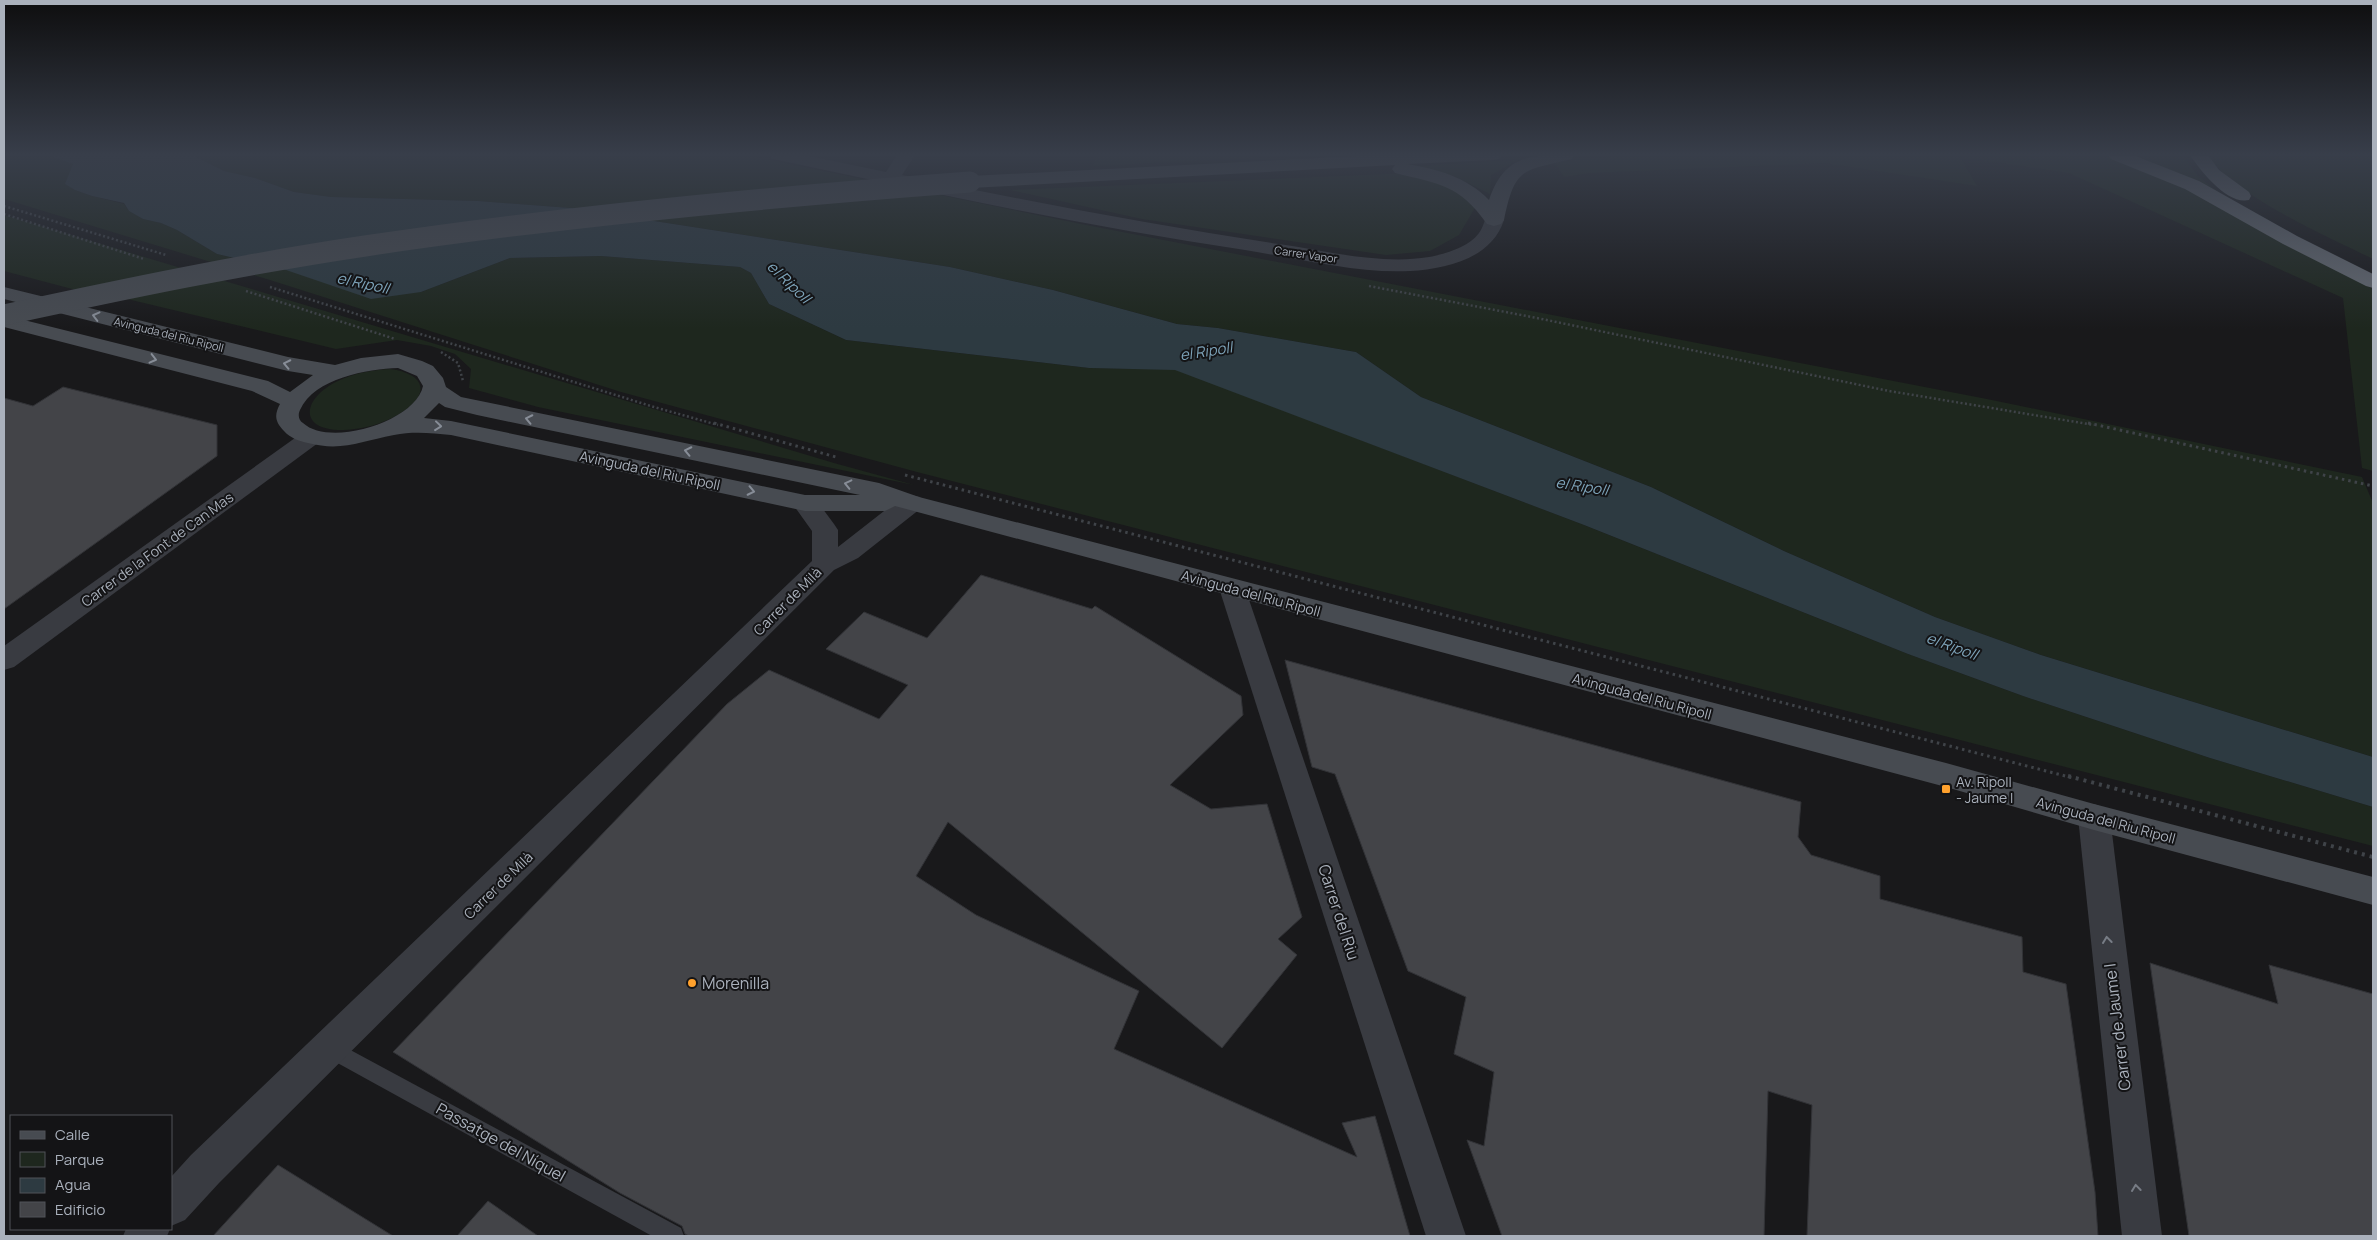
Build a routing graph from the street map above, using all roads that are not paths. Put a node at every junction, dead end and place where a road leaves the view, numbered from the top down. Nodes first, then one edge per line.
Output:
1 (628, 213) edge
2 (1059, 213) edge
3 (1490, 213) edge
4 (1496, 213) edge
5 (2242, 213) edge
6 (2271, 213) edge
7 (1494, 220) junction
8 (2373, 269) edge
9 (2373, 282) edge
10 (4, 293) edge
11 (4, 316) edge
12 (4, 321) edge
13 (335, 372) junction
14 (434, 390) junction
15 (293, 402) junction
16 (390, 428) junction
17 (310, 438) junction
18 (805, 503) junction
19 (911, 503) junction
20 (825, 564) junction
21 (1232, 588) junction
22 (4, 660) edge
23 (2094, 817) junction
24 (2373, 891) edge
25 (330, 1048) junction
26 (172, 1205) edge
27 (672, 1236) edge
28 (1446, 1236) edge
29 (2142, 1236) edge

1 - 11 street, bridge
2 - 7 street, Carrer Vapor
3 - 7 street
4 - 7 street
5 - 9 highway
6 - 8 highway
13 -> 10 street, Avinguda del Riu Ripoll
12 -> 15 street
13 - 14 street
13 - 15 street
14 - 16 street
19 -> 14 street, Avinguda del Riu Ripoll
15 - 17 street
16 - 17 street
16 -> 18 street, Avinguda del Riu Ripoll
17 - 22 street, Carrer de la Font de Can Mas
18 - 19 street, Avinguda del Riu Ripoll
18 - 20 street, Carrer de Milà
19 - 20 street, Carrer de Milà
19 - 21 street, Avinguda del Riu Ripoll
20 - 25 street, Carrer de Milà
21 - 23 street, Avinguda del Riu Ripoll
21 - 28 street, Carrer del Riu
23 - 24 street, Avinguda del Riu Ripoll
29 -> 23 street, Carrer de Jaume I
25 - 26 street, Carrer de Milà
25 - 27 lane, Passatge del Níquel

